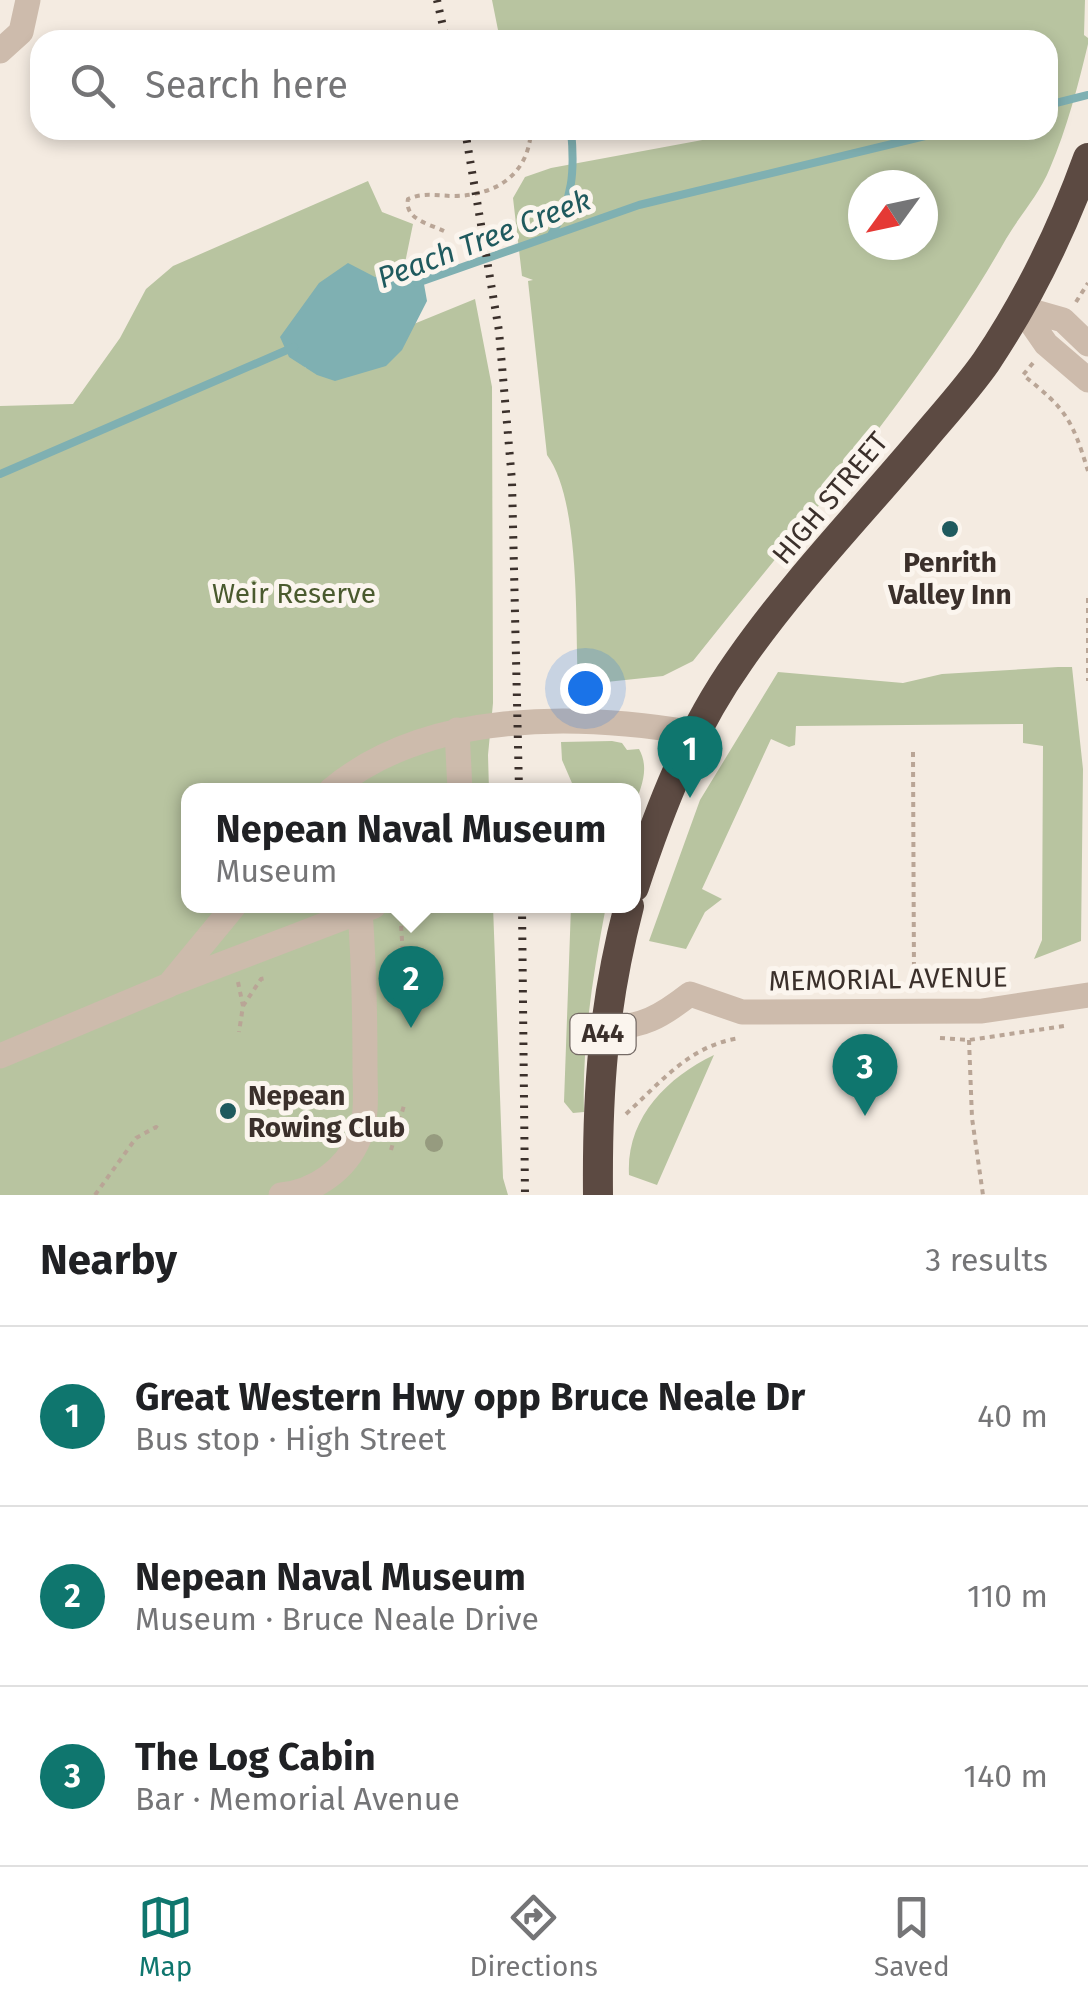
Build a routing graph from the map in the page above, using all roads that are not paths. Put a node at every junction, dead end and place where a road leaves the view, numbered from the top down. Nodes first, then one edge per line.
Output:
1 (28, 0) edge
2 (0, 51) edge
3 (1088, 158) edge
4 (1021, 308) junction
5 (1088, 344) edge
6 (1088, 380) edge
7 (457, 730) junction
8 (694, 733) junction
9 (342, 783) edge
10 (460, 783) edge
11 (641, 866) edge
12 (228, 913) edge
13 (353, 913) edge
14 (367, 913) edge
15 (628, 913) edge
16 (169, 985) junction
17 (1088, 995) edge
18 (604, 1026) junction
19 (0, 1056) edge
20 (598, 1180) edge
21 (281, 1195) edge

1 - 2 street
3 - 4 highway, HIGH STREET
4 - 5 street
4 - 6 street
4 - 8 highway, HIGH STREET
7 - 8 street
7 - 9 street
7 - 10 street
8 - 11 highway, HIGH STREET
12 - 16 street
13 - 16 street
14 - 21 street
15 - 18 highway, A44
16 - 19 street
17 - 18 street, MEMORIAL AVENUE
18 - 20 highway, A44

